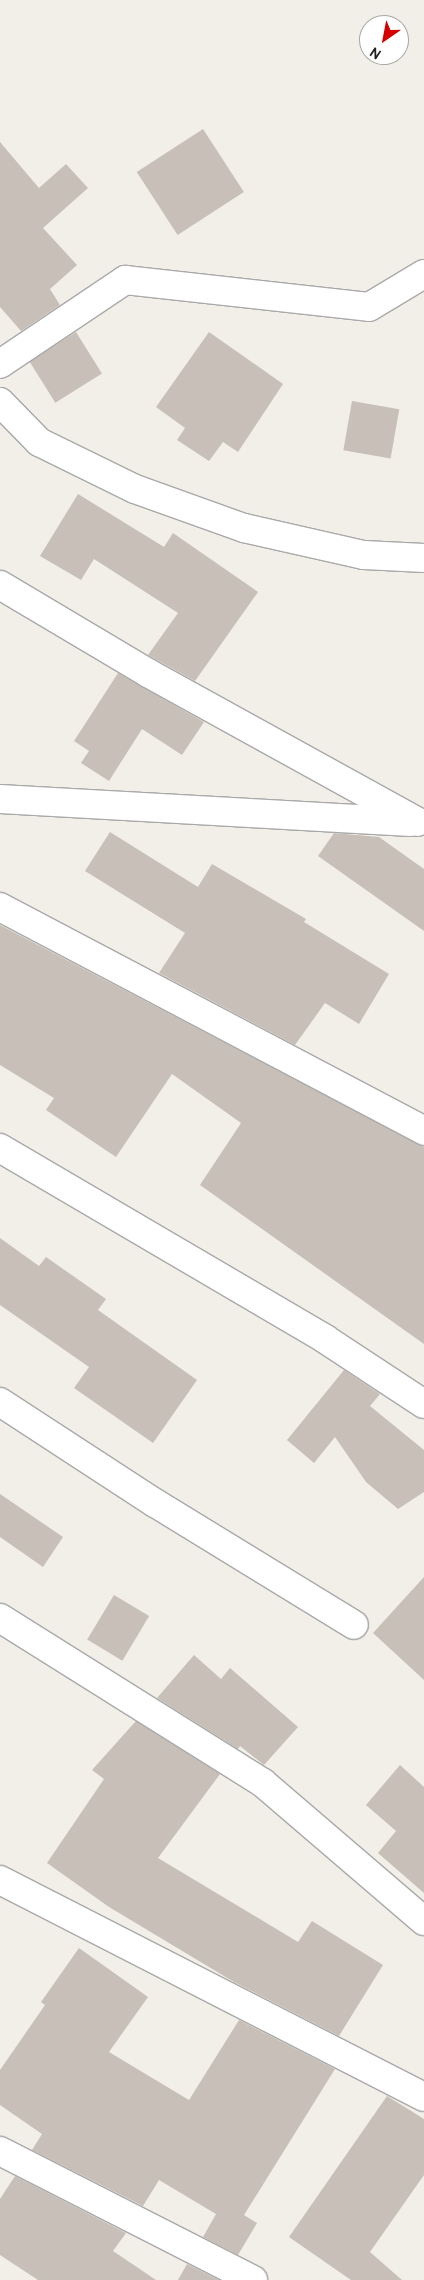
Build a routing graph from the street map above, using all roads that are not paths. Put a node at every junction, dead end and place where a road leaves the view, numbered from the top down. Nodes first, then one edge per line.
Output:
1 (424, 274) edge
2 (0, 364) edge
3 (0, 402) edge
4 (424, 558) edge
5 (0, 585) edge
6 (0, 799) edge
7 (421, 825) edge
8 (0, 907) edge
9 (424, 1130) edge
10 (0, 1148) edge
11 (0, 1402) edge
12 (424, 1404) edge
13 (0, 1618) edge
14 (354, 1625) dead end
15 (0, 1880) edge
16 (424, 1921) edge
17 (424, 2097) edge
18 (0, 2151) edge
19 (253, 2280) edge

1 - 2 street
3 - 4 street
5 - 7 street
6 - 7 street
8 - 9 street
10 - 12 street
11 - 14 street
13 - 16 street
15 - 17 street
18 - 19 street

